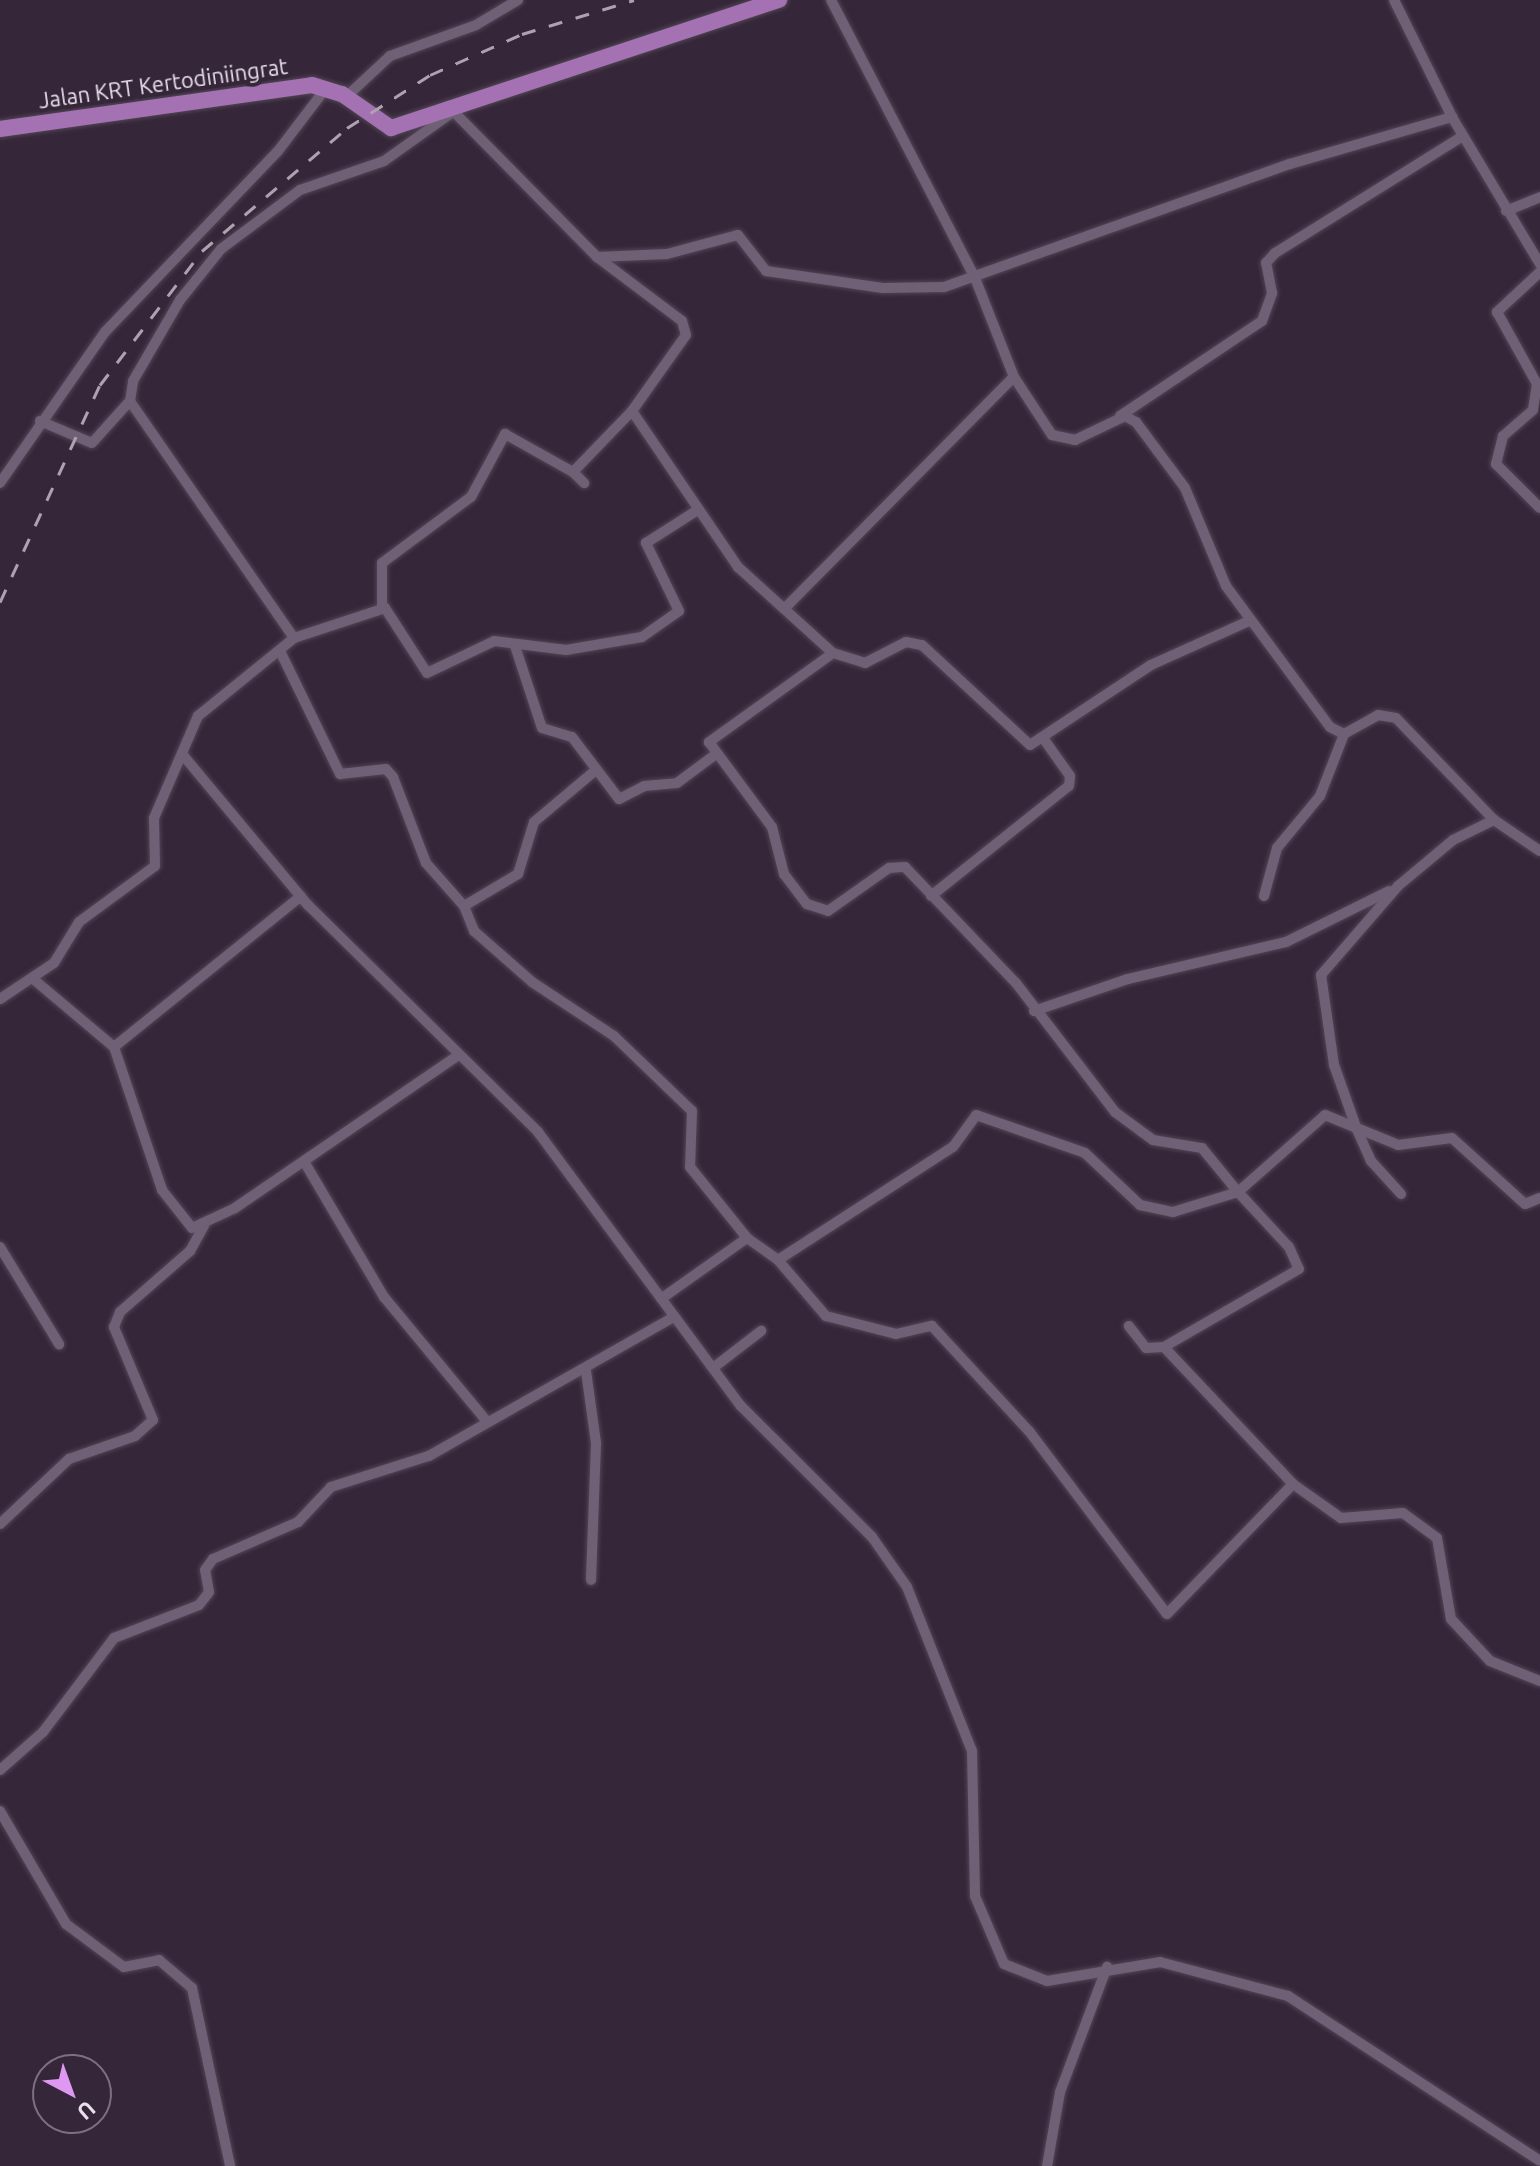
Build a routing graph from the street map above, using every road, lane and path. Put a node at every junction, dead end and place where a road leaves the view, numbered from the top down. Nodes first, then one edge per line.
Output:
1 (518, 0) edge
2 (779, 0) edge
3 (831, 0) edge
4 (1394, 0) edge
5 (326, 88) junction
6 (346, 97) junction
7 (451, 109) junction
8 (1452, 117) junction
9 (0, 129) edge
10 (1463, 136) junction
11 (1540, 197) edge
12 (1506, 211) junction
13 (597, 257) junction
14 (1540, 264) edge
15 (1540, 272) edge
16 (975, 278) junction
17 (1014, 377) junction
18 (130, 401) junction
19 (632, 411) junction
20 (1116, 419) junction
21 (40, 421) junction
22 (573, 472) junction
23 (0, 483) edge
24 (584, 483) dead end
25 (1540, 508) edge
26 (696, 511) junction
27 (787, 606) junction
28 (382, 608) junction
29 (1249, 621) junction
30 (294, 638) junction
31 (515, 646) junction
32 (280, 651) junction
33 (833, 653) junction
34 (1344, 734) junction
35 (1043, 738) junction
36 (182, 754) junction
37 (716, 754) junction
38 (596, 770) junction
39 (1494, 820) junction
40 (1539, 848) edge
41 (1398, 886) junction
42 (301, 896) junction
43 (931, 896) junction
44 (1264, 896) dead end
45 (464, 906) junction
46 (32, 978) junction
47 (0, 999) edge
48 (1034, 1011) junction
49 (114, 1047) junction
50 (457, 1056) junction
51 (1356, 1127) junction
52 (305, 1163) junction
53 (1540, 1189) edge
54 (1238, 1192) junction
55 (1401, 1194) dead end
56 (1540, 1198) edge
57 (1525, 1204) junction
58 (204, 1226) junction
59 (747, 1238) junction
60 (0, 1247) edge
61 (778, 1260) junction
62 (661, 1299) junction
63 (674, 1317) junction
64 (1129, 1326) dead end
65 (761, 1331) dead end
66 (59, 1344) dead end
67 (1164, 1347) junction
68 (713, 1368) junction
69 (586, 1371) junction
70 (485, 1419) junction
71 (1293, 1484) junction
72 (0, 1524) edge
73 (591, 1580) dead end
74 (1540, 1681) edge
75 (0, 1770) edge
76 (0, 1811) edge
77 (1107, 1967) junction
78 (1540, 2161) edge
79 (230, 2166) edge
80 (1047, 2166) edge

1 - 6 street
2 - 7 main road, Jalan KRT Kertodiniingrat
3 - 16 street
4 - 8 street
5 - 6 main road, Jalan KRT Kertodiniingrat
5 - 9 main road, Jalan KRT Kertodiniingrat
5 - 21 street
6 - 7 main road, Jalan KRT Kertodiniingrat
7 - 13 street
7 - 18 street
8 - 10 street
8 - 16 street
10 - 12 street
10 - 20 street
11 - 12 street
12 - 14 street
13 - 16 street
13 - 19 street
15 - 25 street
16 - 17 street
17 - 20 street
17 - 27 street
18 - 21 street
18 - 30 street
19 - 22 street
19 - 26 street
20 - 29 street
21 - 23 street
22 - 24 street
22 - 28 street
26 - 27 street
26 - 31 street
27 - 33 street
28 - 30 street
28 - 31 street
29 - 34 street
29 - 35 street
30 - 32 street
31 - 38 street
32 - 36 street
32 - 45 street
33 - 35 street
33 - 37 street
34 - 39 street
34 - 44 street
35 - 43 street
36 - 42 street
36 - 46 street
37 - 38 street
37 - 43 street
38 - 45 street
39 - 40 street
39 - 41 street
41 - 48 street
41 - 51 street
42 - 49 street
42 - 50 street
43 - 48 street
45 - 59 street
46 - 47 street
46 - 49 street
48 - 54 street
49 - 58 street
50 - 52 street
50 - 62 street
51 - 54 street
51 - 55 street
51 - 57 street
52 - 58 street
52 - 70 street
53 - 57 street
54 - 61 street
54 - 67 street
56 - 57 street
58 - 72 street
59 - 61 street
59 - 62 street
60 - 66 street
61 - 71 street
62 - 63 street
63 - 68 street
63 - 69 street
64 - 67 street
65 - 68 street
67 - 71 street
68 - 77 street
69 - 70 street
69 - 73 street
70 - 75 street
71 - 74 street
76 - 79 street
77 - 78 street
77 - 80 street

